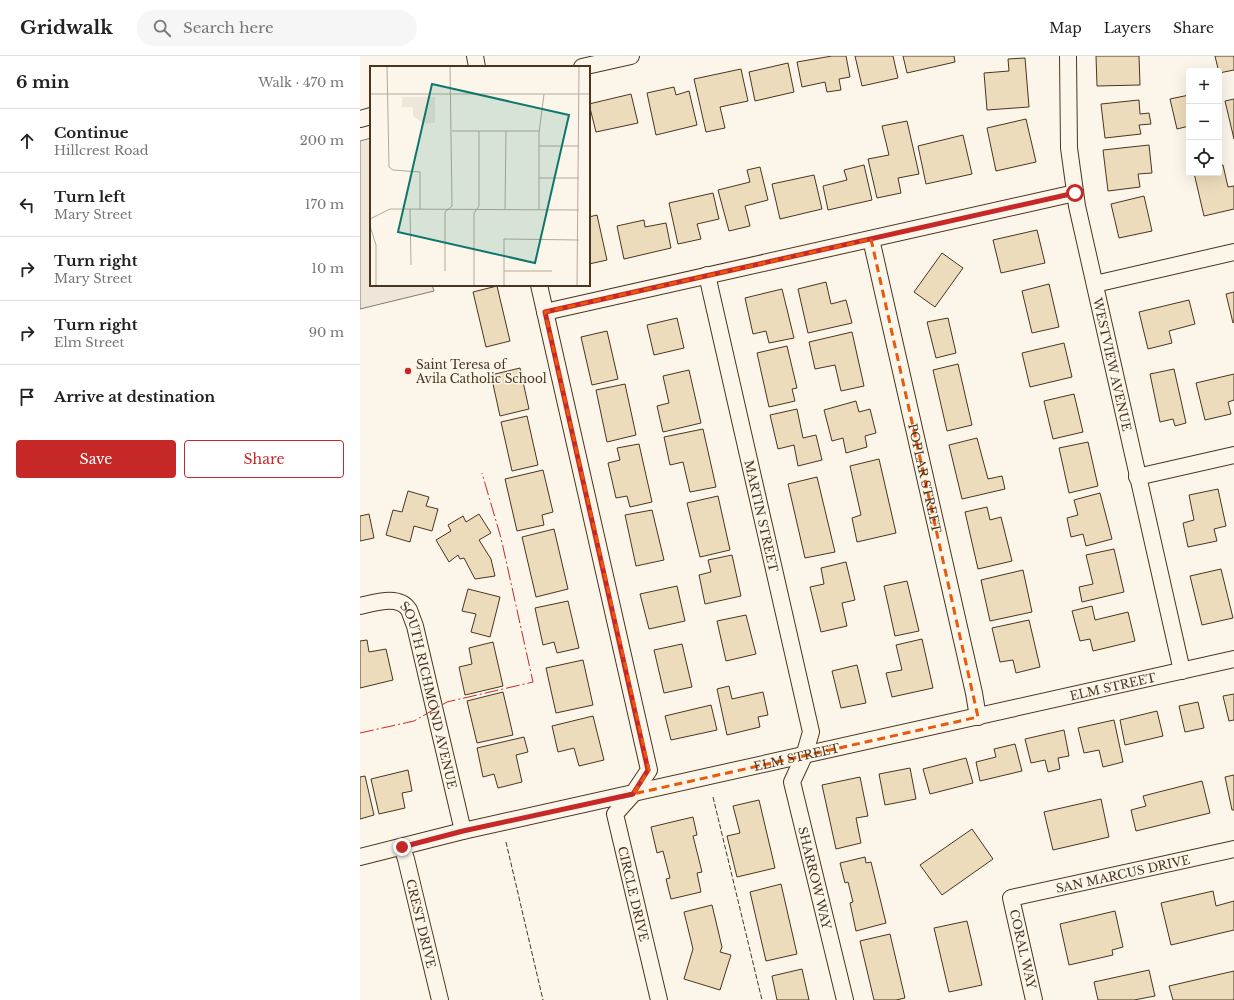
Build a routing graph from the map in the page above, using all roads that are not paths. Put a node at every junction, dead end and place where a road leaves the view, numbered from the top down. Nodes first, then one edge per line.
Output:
1 (474, 56) edge
2 (631, 56) edge
3 (1068, 56) edge
4 (477, 66) edge
5 (586, 66) edge
6 (370, 116) edge
7 (360, 119) edge
8 (1075, 193) junction
9 (871, 239) junction
10 (1234, 252) edge
11 (707, 276) junction
12 (1095, 284) junction
13 (539, 286) edge
14 (545, 312) junction
15 (1234, 455) edge
16 (1137, 477) junction
17 (360, 606) edge
18 (1234, 659) edge
19 (1182, 671) junction
20 (978, 717) junction
21 (804, 756) junction
22 (633, 794) junction
23 (463, 831) junction
24 (402, 847) junction
25 (1234, 849) edge
26 (360, 857) edge
27 (1011, 898) joint
28 (440, 1000) edge
29 (659, 1000) edge
30 (845, 1000) edge
31 (1034, 1000) edge

1 - 4 street
2 - 5 street
3 - 8 street, WESTVIEW AVENUE
6 - 7 street
8 - 9 street
8 - 12 street, WESTVIEW AVENUE
9 - 11 street
9 - 20 street, POPLAR STREET
10 - 12 street
11 - 14 street
11 - 21 street, MARTIN STREET
12 - 16 street, WESTVIEW AVENUE
13 - 14 street
14 - 22 street
15 - 16 street
16 - 19 street, WESTVIEW AVENUE
17 - 23 street, SOUTH RICHMOND AVENUE
18 - 19 street, ELM STREET
19 - 20 street, ELM STREET
20 - 21 street, ELM STREET
21 - 22 street, ELM STREET
21 - 30 street, SHARROW WAY
22 - 23 street, ELM STREET
22 - 29 street, CIRCLE DRIVE
23 - 24 street, ELM STREET
24 - 26 street, ELM STREET
24 - 28 street, CREST DRIVE
25 - 27 street, SAN MARCUS DRIVE
27 - 31 street, CORAL WAY

